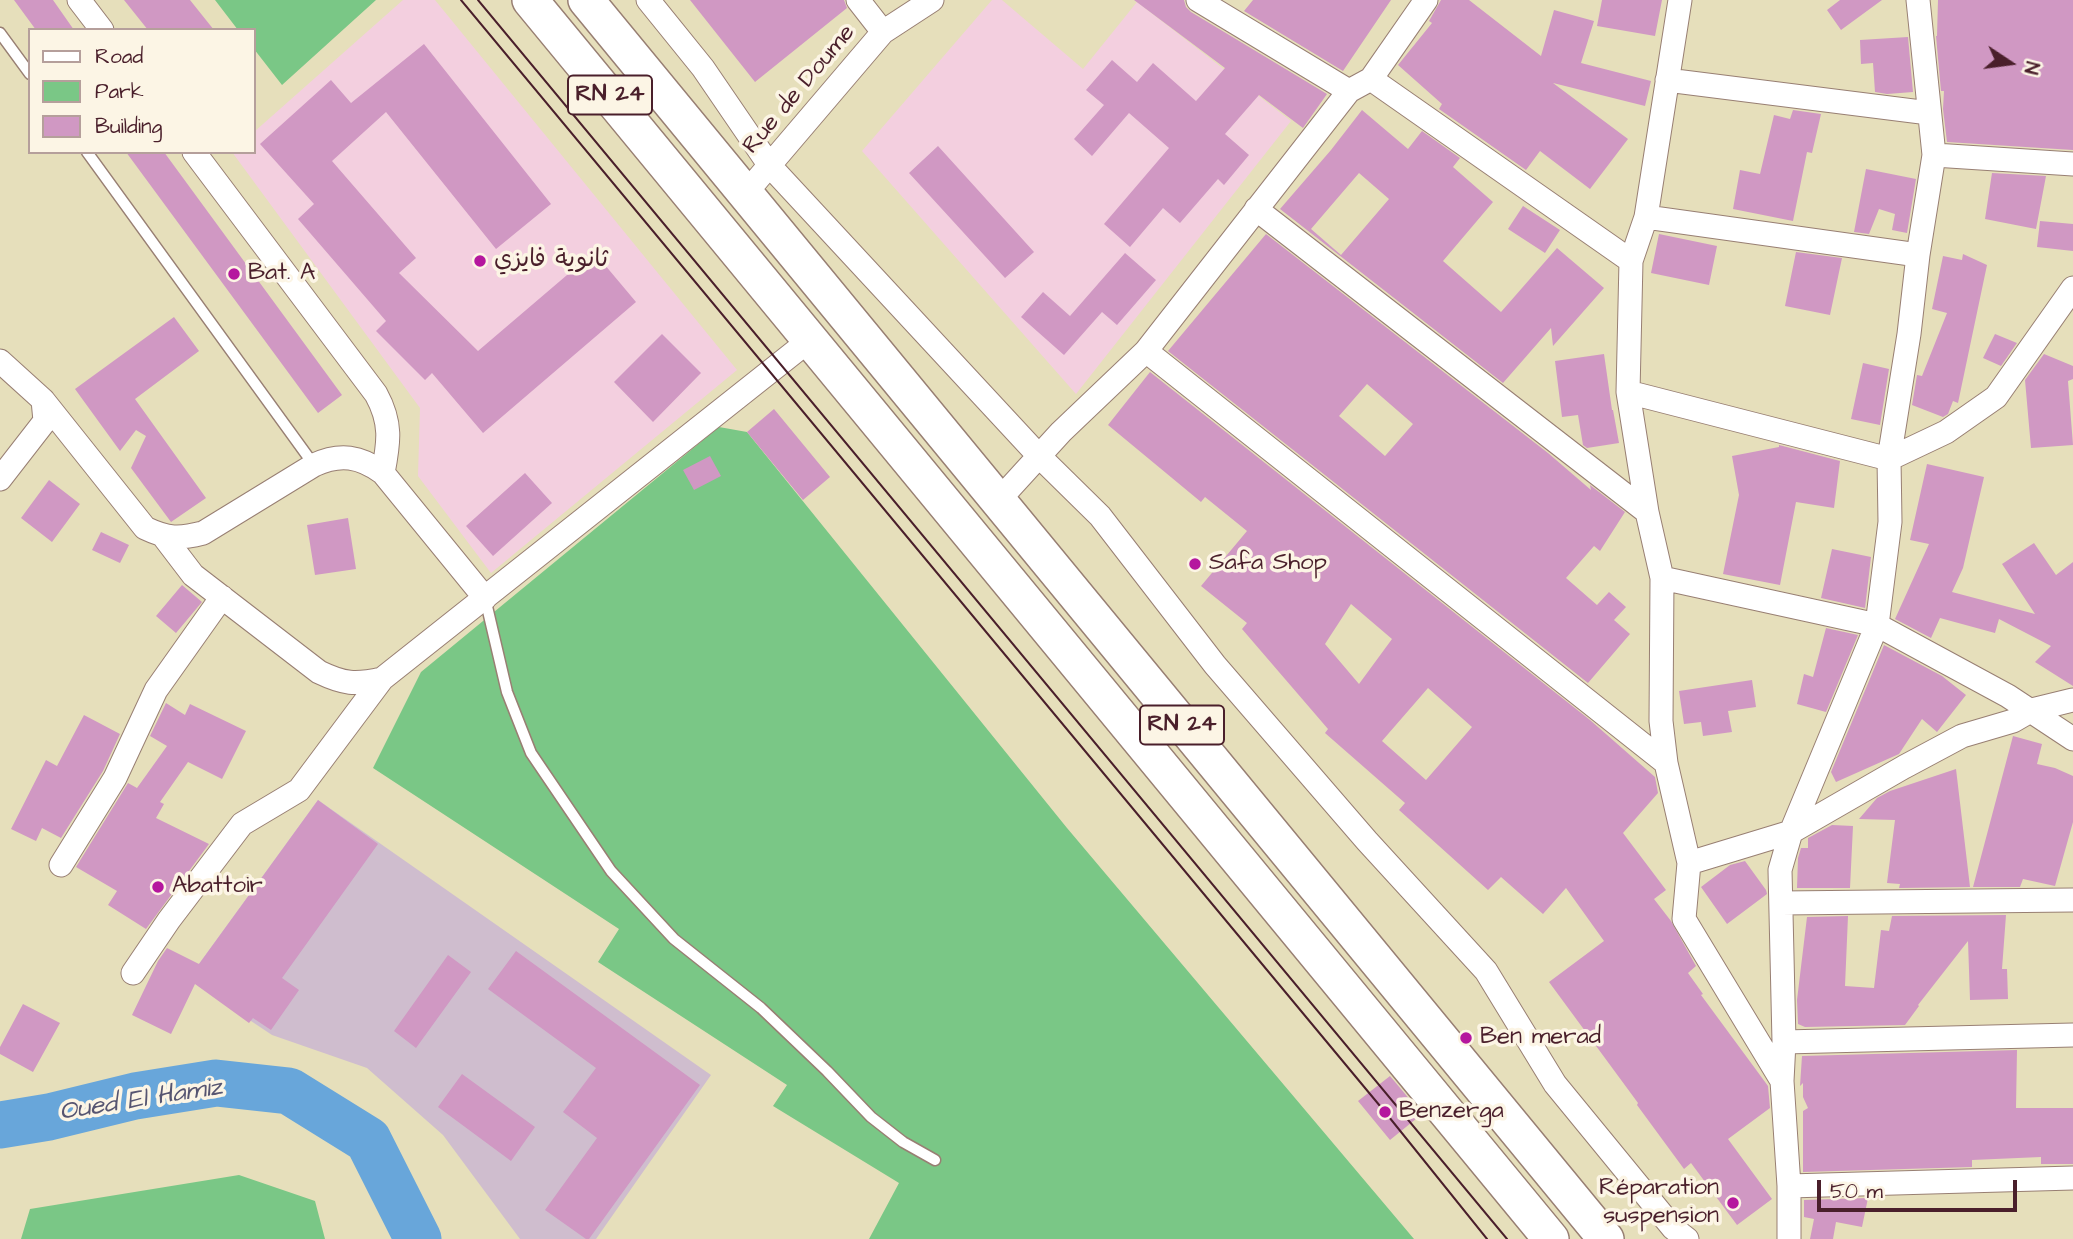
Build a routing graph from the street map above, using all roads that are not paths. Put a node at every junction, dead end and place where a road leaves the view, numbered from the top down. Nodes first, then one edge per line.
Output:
1 (79, 0) edge
2 (530, 0) edge
3 (586, 0) edge
4 (648, 0) edge
5 (858, 0) edge
6 (933, 0) edge
7 (1198, 0) edge
8 (1426, 0) edge
9 (1680, 0) edge
10 (1918, 0) edge
11 (100, 28) edge
12 (883, 32) junction
13 (0, 33) edge
14 (28, 71) edge
15 (1371, 79) junction
16 (1667, 80) junction
17 (1349, 91) junction
18 (1928, 113) junction
19 (88, 154) edge
20 (196, 154) edge
21 (1934, 155) junction
22 (721, 164) junction
23 (2073, 164) edge
24 (770, 166) junction
25 (689, 191) junction
26 (752, 203) junction
27 (1256, 209) junction
28 (1646, 217) junction
29 (729, 239) junction
30 (1919, 254) junction
31 (1632, 261) junction
32 (2071, 300) edge
33 (811, 339) junction
34 (1146, 351) junction
35 (0, 360) edge
36 (1628, 392) junction
37 (43, 400) junction
38 (1039, 456) junction
39 (1889, 459) junction
40 (314, 465) junction
41 (383, 473) junction
42 (0, 479) edge
43 (999, 501) junction
44 (1647, 512) junction
45 (164, 537) junction
46 (1662, 578) junction
47 (222, 597) junction
48 (485, 598) junction
49 (1877, 625) junction
50 (382, 679) junction
51 (2073, 700) edge
52 (2032, 710) junction
53 (2073, 739) edge
54 (1666, 762) junction
55 (1791, 831) junction
56 (1689, 863) junction
57 (61, 865) dead end
58 (2073, 900) edge
59 (1781, 903) junction
60 (132, 973) dead end
61 (2073, 1035) edge
62 (1784, 1042) junction
63 (1782, 1081) junction
64 (935, 1160) dead end
65 (2073, 1178) edge
66 (1788, 1186) junction
67 (1551, 1239) edge
68 (1606, 1239) edge
69 (1687, 1239) edge
70 (1789, 1239) edge

1 - 11 street
2 - 25 main road, RN 24
3 - 22 main road, RN 24
4 - 24 street
5 - 12 street
6 - 12 street, Rue de Doume
7 - 17 street
8 - 15 street
9 - 16 street
10 - 18 street
12 - 24 street, Rue de Doume
13 - 14 lane
15 - 17 street
15 - 31 street
16 - 18 street
16 - 28 street
17 - 27 street
18 - 21 street
19 - 40 lane
20 - 41 street
21 - 23 street
21 - 30 street
22 - 25 main road
22 - 26 main road, RN 24
24 - 26 street, Rue de Doume
24 - 38 street
25 - 29 main road, RN 24
26 - 29 main road
26 - 43 main road, RN 24
27 - 34 street
27 - 44 street
28 - 30 street
28 - 31 street
29 - 33 main road, RN 24
30 - 39 street
31 - 36 street
32 - 39 street
33 - 48 street
33 - 67 main road, RN 24
34 - 38 street
34 - 54 street
35 - 37 street
36 - 39 street
36 - 44 street
37 - 42 street
37 - 45 street
38 - 43 street
38 - 69 street
39 - 49 street
40 - 41 street
40 - 45 street
41 - 48 street
43 - 68 main road, RN 24
44 - 46 street
45 - 47 street
46 - 49 street
46 - 54 street
47 - 50 street
47 - 57 street
48 - 50 street
48 - 64 lane
49 - 52 street
49 - 55 street
50 - 60 street
51 - 52 street
52 - 53 street
52 - 55 street
54 - 56 street
55 - 56 street
55 - 59 street
56 - 63 street
58 - 59 street
59 - 62 street
61 - 62 street
62 - 63 street
63 - 66 street
65 - 66 street
66 - 70 street

